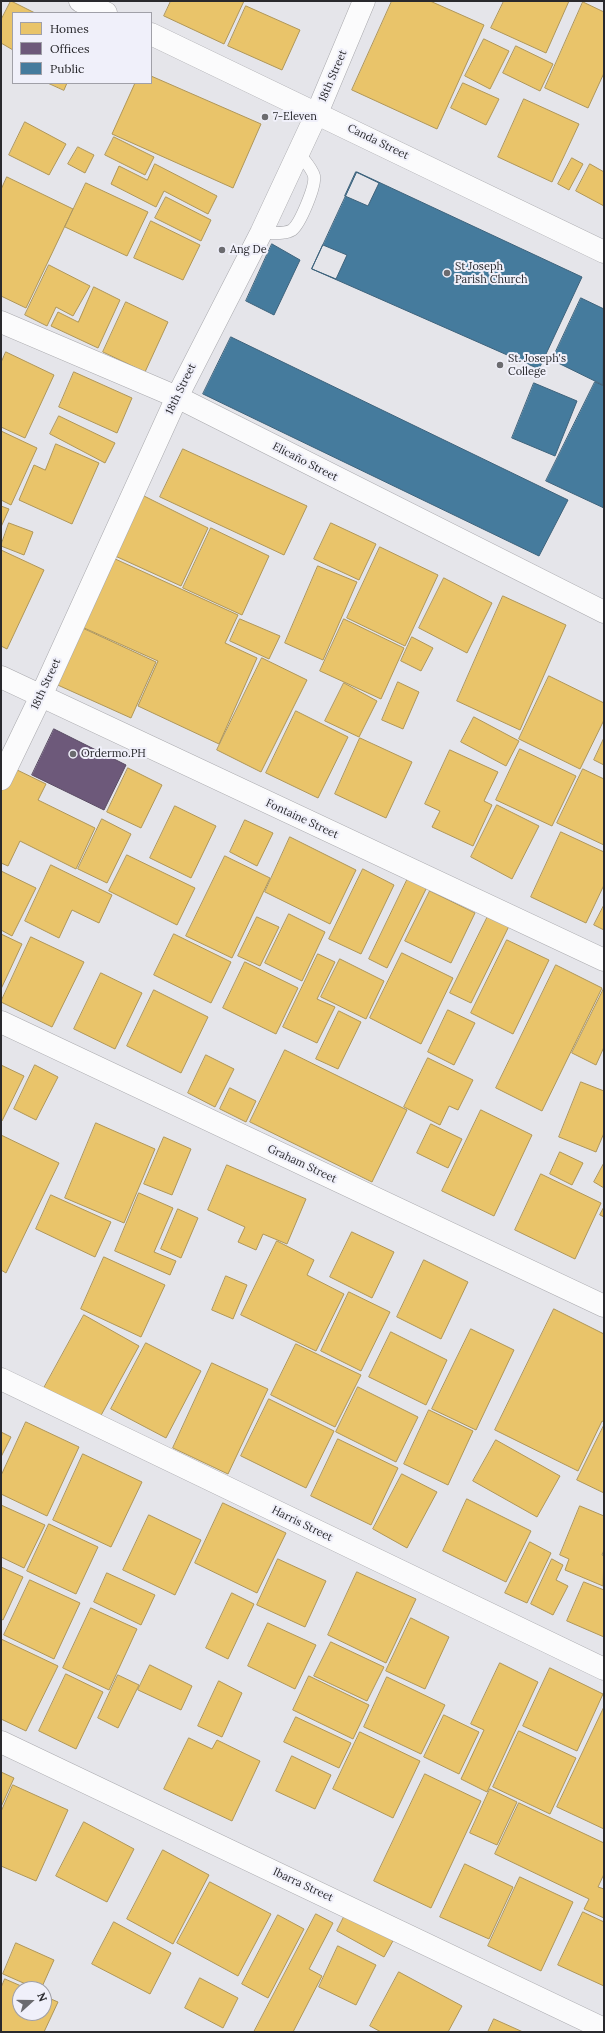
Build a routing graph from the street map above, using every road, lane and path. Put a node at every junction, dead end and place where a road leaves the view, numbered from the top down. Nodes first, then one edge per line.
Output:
1 (80, 1) edge
2 (364, 1) edge
3 (104, 12) edge
4 (152, 34) edge
5 (317, 113) junction
6 (298, 152) junction
7 (261, 233) junction
8 (604, 252) edge
9 (1, 322) edge
10 (177, 398) junction
11 (604, 612) edge
12 (1, 678) edge
13 (41, 696) junction
14 (1, 779) edge
15 (604, 960) edge
16 (1, 1022) edge
17 (604, 1306) edge
18 (1, 1379) edge
19 (604, 1669) edge
20 (1, 1742) edge
21 (604, 2029) edge

1 - 3 street
2 - 5 street, 18th Street
4 - 5 street, Canda Street
5 - 6 street, 18th Street
5 - 8 street, Canda Street
6 - 7 street, 18th Street
6 - 7 lane
7 - 10 street, 18th Street
9 - 10 street, Elicaño Street
10 - 11 street, Elicaño Street
10 - 13 street, 18th Street
12 - 13 street, Fontaine Street
13 - 14 street, 18th Street
13 - 15 street, Fontaine Street
16 - 17 street, Graham Street
18 - 19 street, Harris Street
20 - 21 street, Ibarra Street

